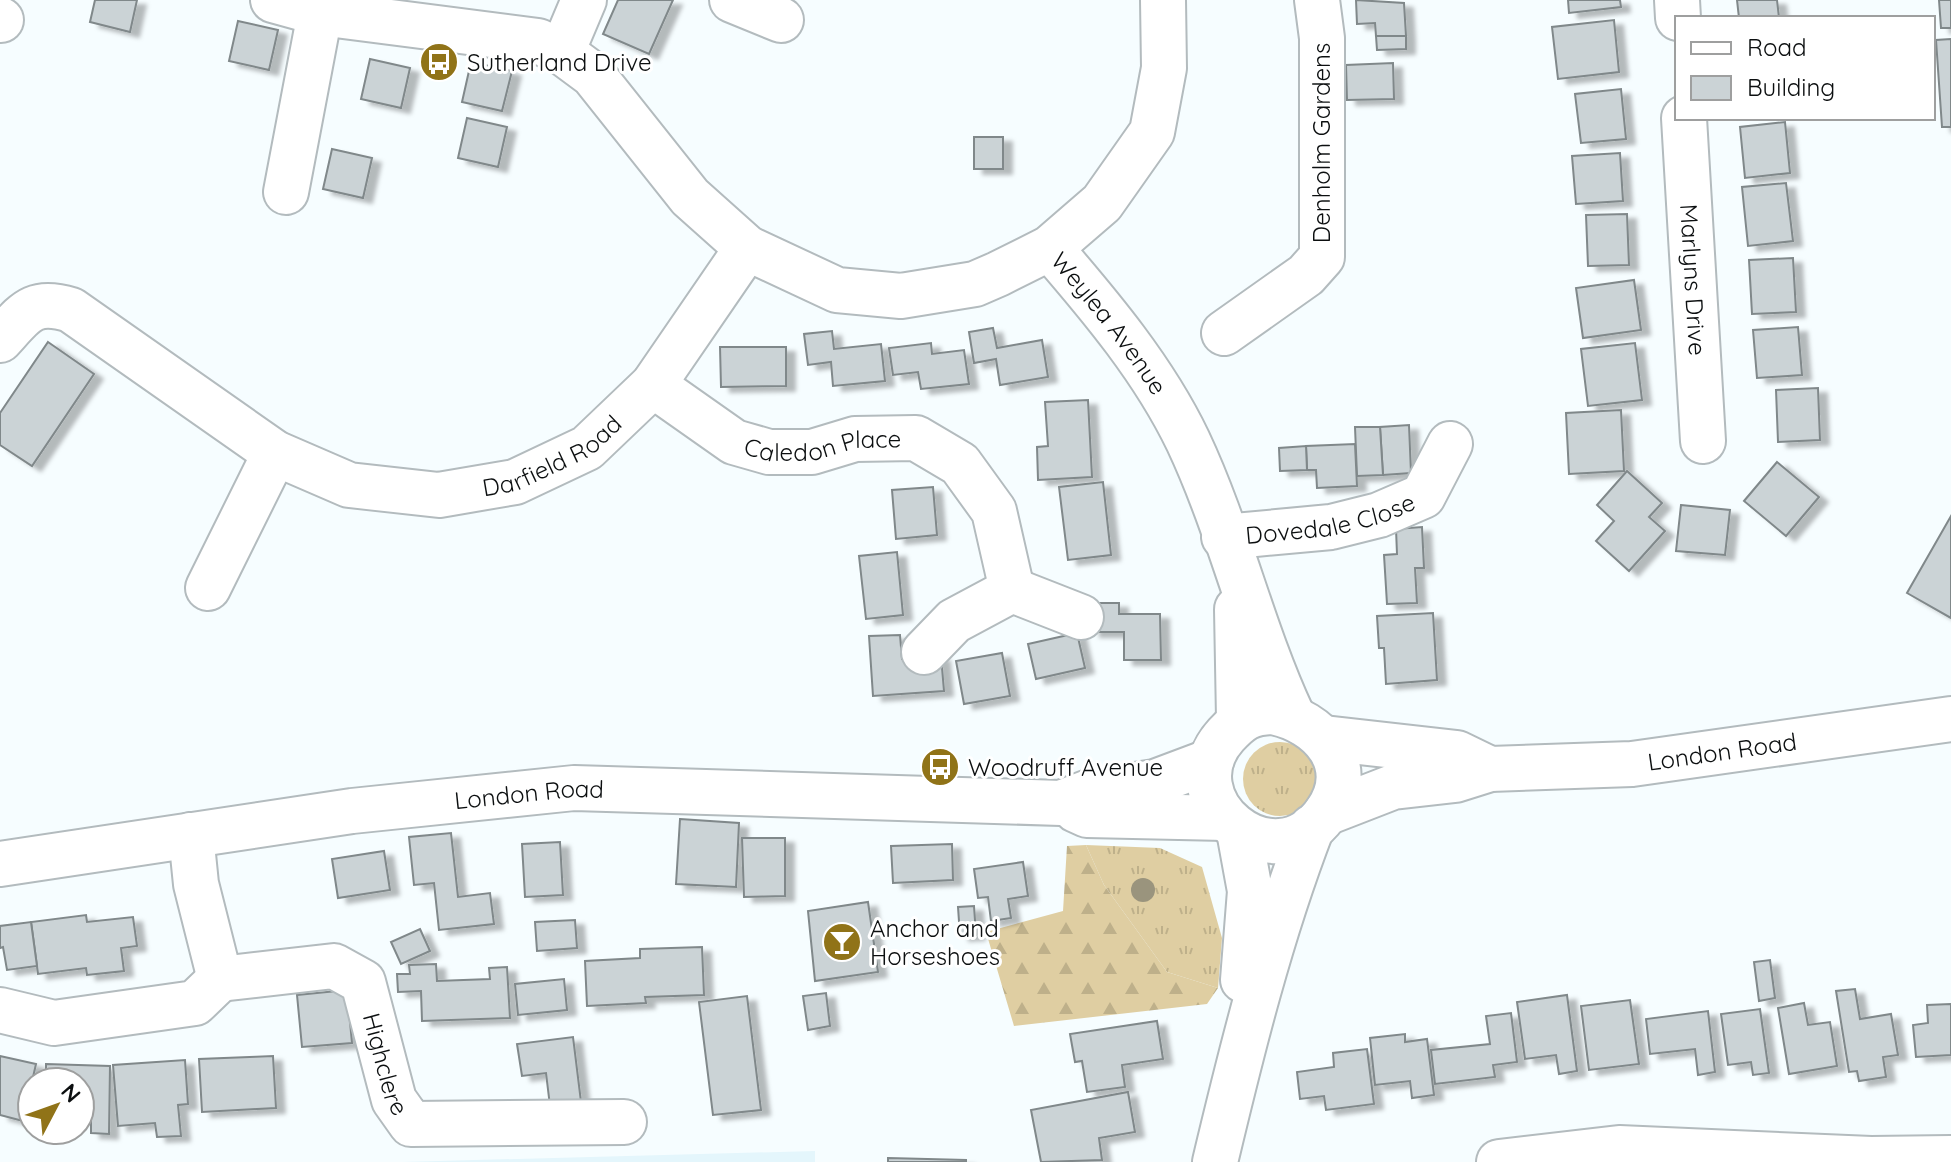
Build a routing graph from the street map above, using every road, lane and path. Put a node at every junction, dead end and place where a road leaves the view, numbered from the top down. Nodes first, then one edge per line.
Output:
1 (273, 0) edge
2 (584, 0) edge
3 (732, 0) edge
4 (1163, 0) edge
5 (1317, 0) edge
6 (320, 13) junction
7 (781, 20) dead end
8 (562, 52) junction
9 (1684, 120) edge
10 (286, 192) dead end
11 (747, 248) junction
12 (1050, 248) junction
13 (1224, 333) dead end
14 (0, 340) edge
15 (653, 385) junction
16 (1703, 441) dead end
17 (1450, 444) dead end
18 (275, 453) junction
19 (1224, 537) junction
20 (1237, 578) junction
21 (208, 588) dead end
22 (1012, 590) junction
23 (1081, 617) dead end
24 (924, 652) dead end
25 (1239, 719) junction
26 (1951, 719) edge
27 (1308, 727) junction
28 (1211, 761) junction
29 (1490, 769) junction
30 (1061, 803) junction
31 (1319, 820) junction
32 (1232, 824) junction
33 (191, 835) junction
34 (0, 864) edge
35 (220, 979) junction
36 (0, 1010) edge
37 (1251, 1010) junction
38 (624, 1122) dead end
39 (1951, 1158) edge
40 (1215, 1162) edge
41 (1499, 1162) edge

1 - 6 street
2 - 8 street
3 - 7 street
4 - 12 street, Weylea Avenue
5 - 13 street, Denholm Gardens
6 - 8 street
6 - 10 street
8 - 11 street
9 - 16 street, Marlyns Drive
11 - 12 street
11 - 15 street, Darfield Road
12 - 19 street, Weylea Avenue
14 - 18 street, Darfield Road
15 - 18 street, Darfield Road
15 - 22 street, Caledon Place
17 - 19 street, Dovedale Close
18 - 21 street
19 - 20 street, Weylea Avenue
20 - 25 street, Weylea Avenue
20 - 27 street, Weylea Avenue
22 - 23 street
22 - 24 street
25 - 27 street
25 - 28 street
26 - 29 street, London Road
27 - 29 street, London Road
27 - 31 street
28 - 30 street, London Road
28 - 32 street
29 - 31 street, London Road
30 - 32 street, London Road
30 - 33 street, London Road
31 - 32 street
31 - 37 street
32 - 37 street
33 - 34 street, London Road
33 - 35 street
35 - 36 street
35 - 38 street, Highclere
37 - 40 street
39 - 41 street

